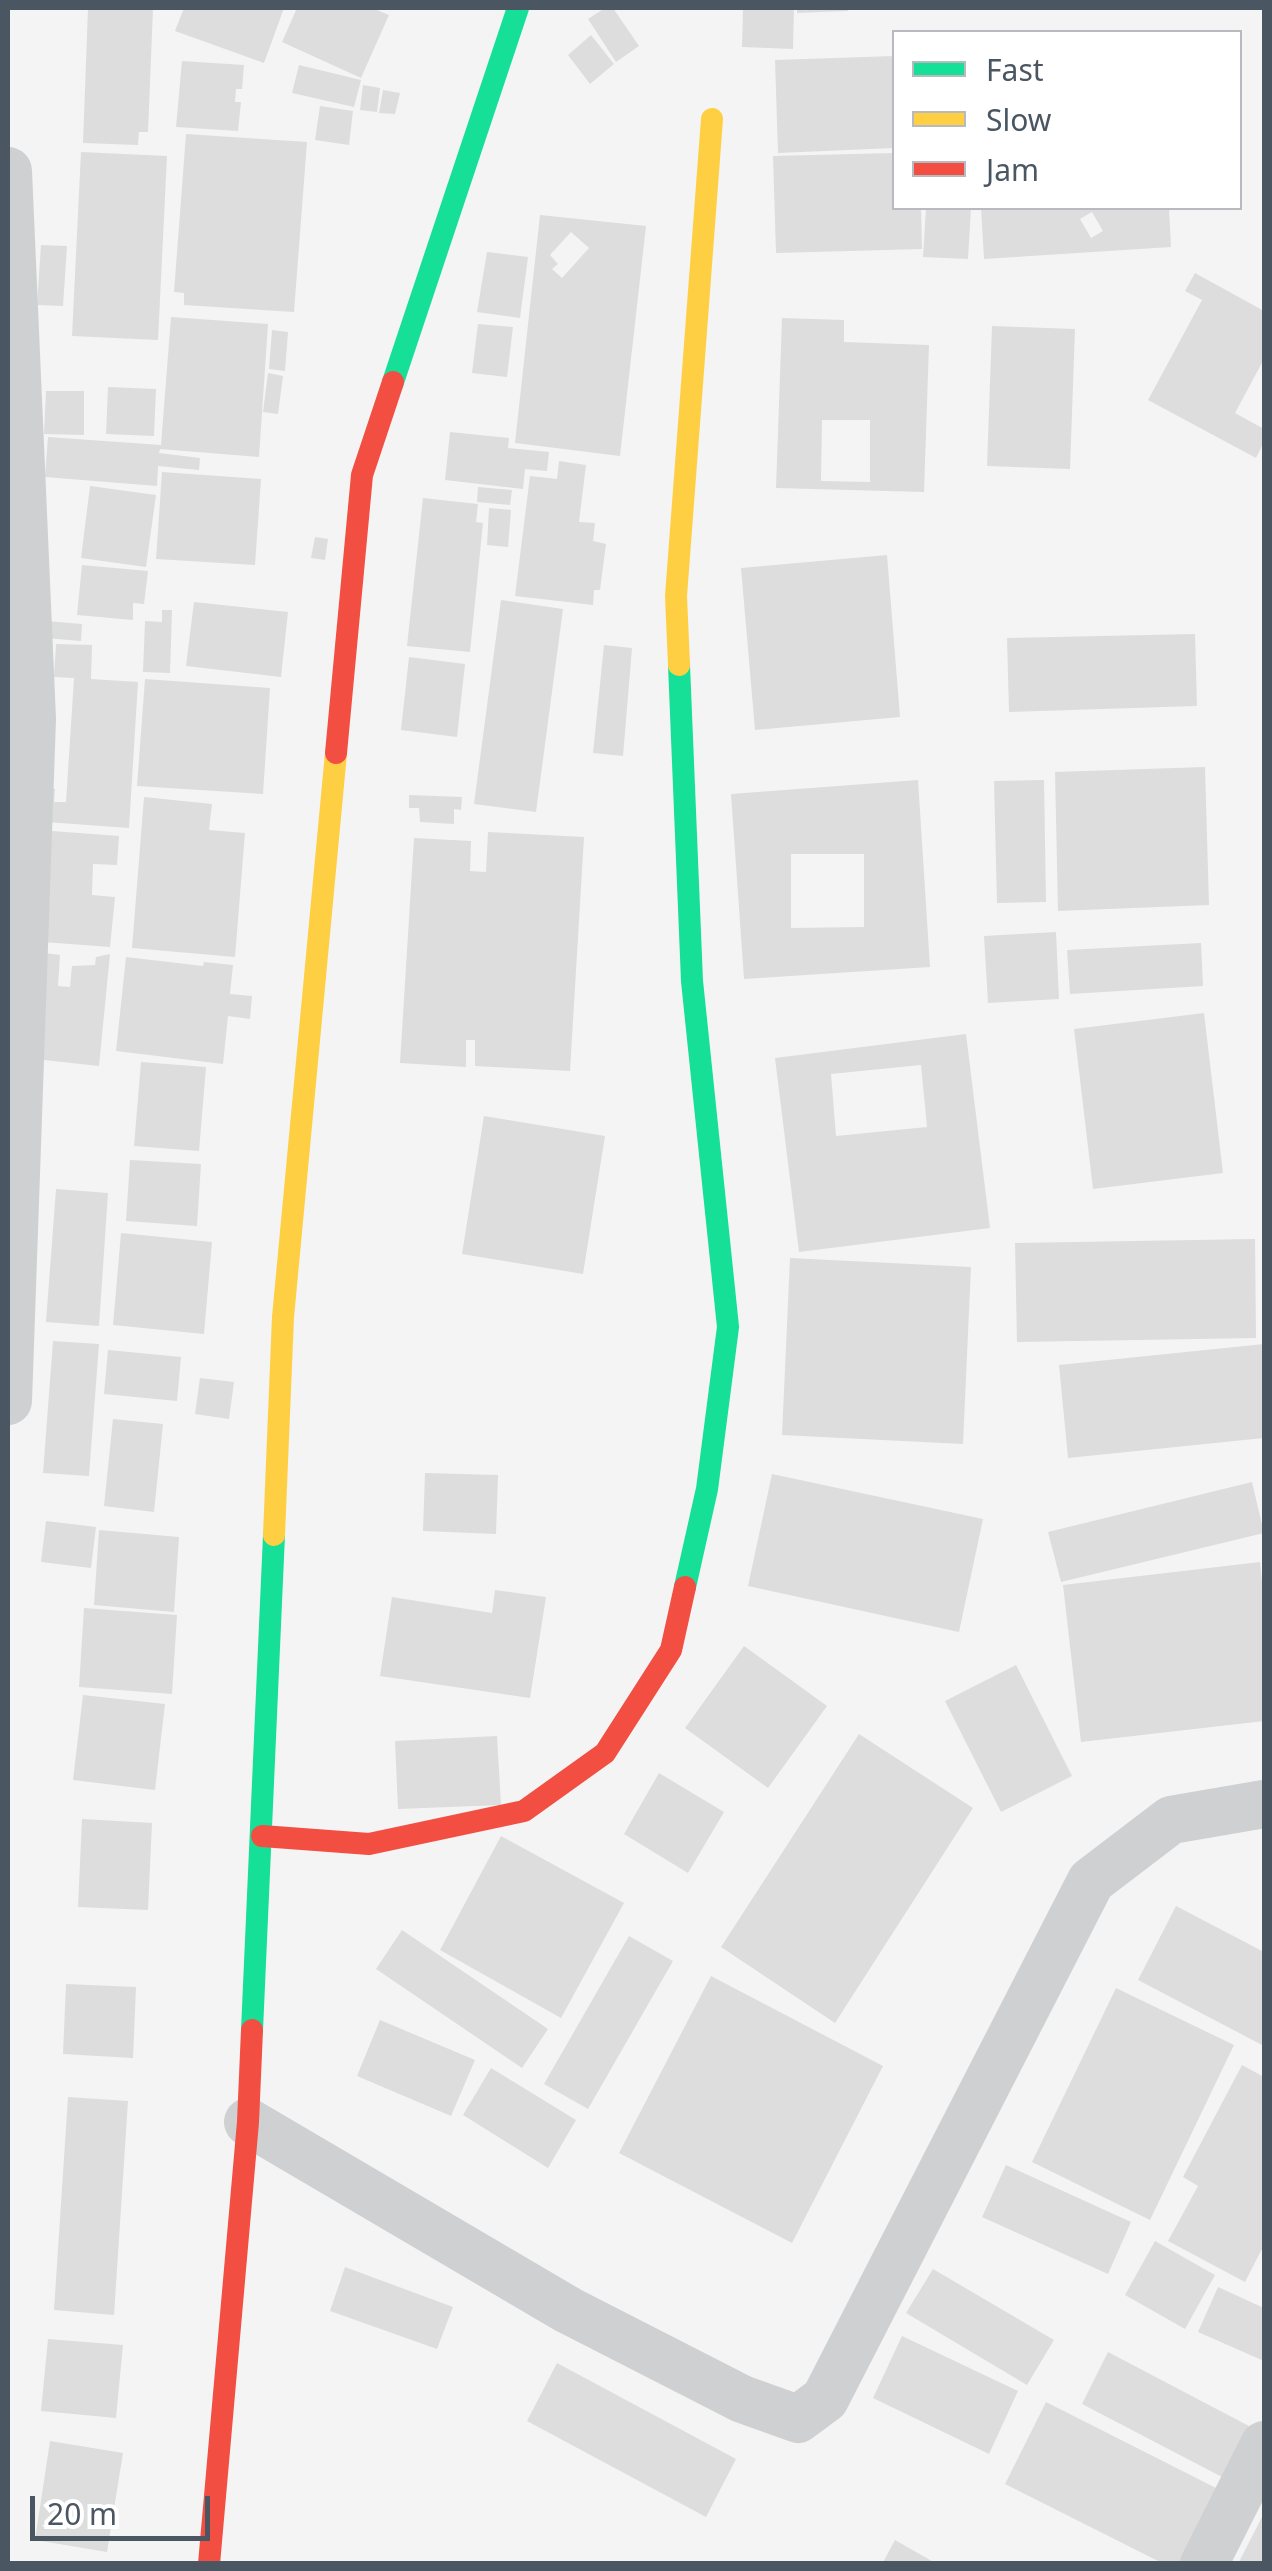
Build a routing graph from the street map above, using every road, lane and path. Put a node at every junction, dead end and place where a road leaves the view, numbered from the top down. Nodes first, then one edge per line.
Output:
1 (518, 8) edge
2 (712, 118) dead end
3 (8, 171) edge
4 (8, 1401) edge
5 (1264, 1804) edge
6 (262, 1836) junction
7 (248, 2122) junction
8 (1264, 2445) edge
9 (209, 2564) edge
10 (1204, 2564) edge

1 - 6 street
2 - 6 street
3 - 4 street
5 - 7 street
6 - 7 street
7 - 9 street
8 - 10 street

